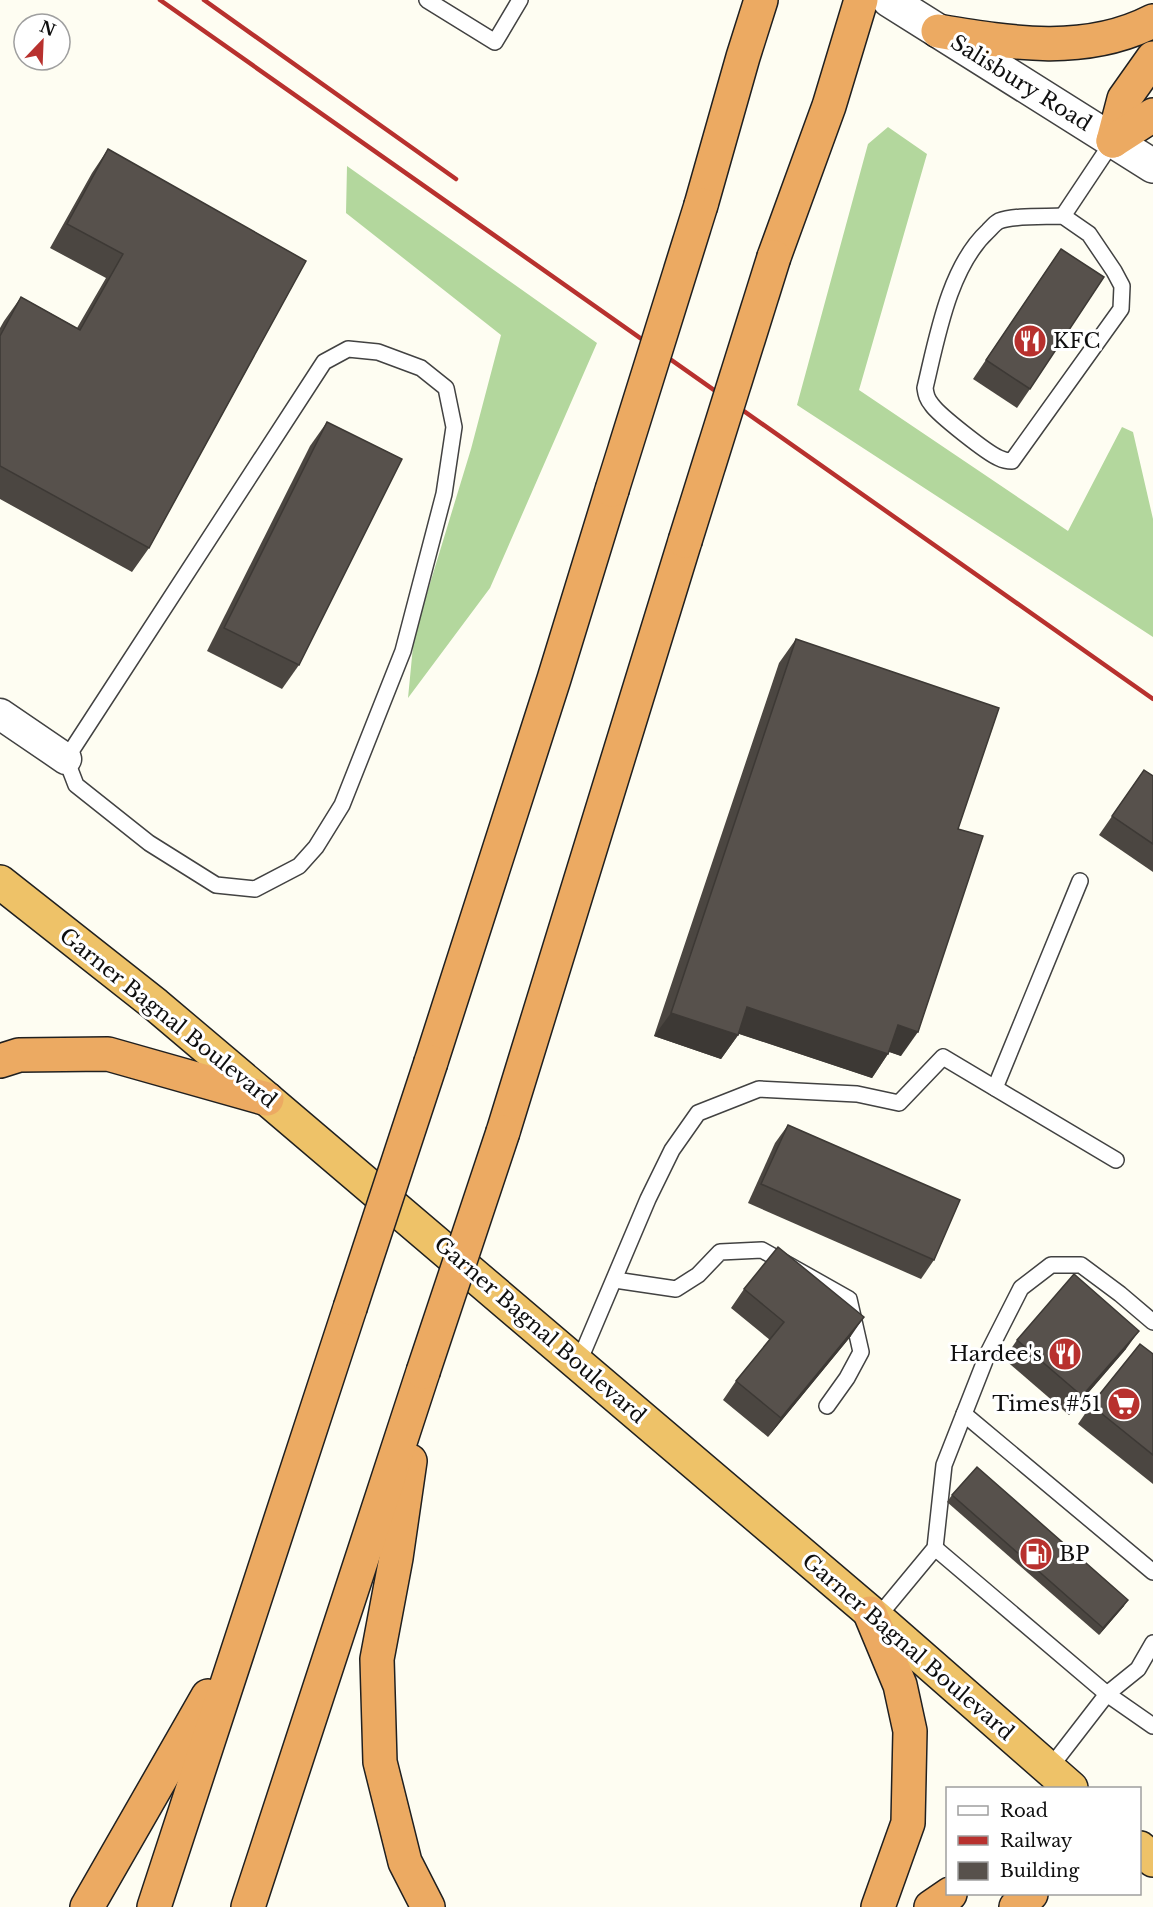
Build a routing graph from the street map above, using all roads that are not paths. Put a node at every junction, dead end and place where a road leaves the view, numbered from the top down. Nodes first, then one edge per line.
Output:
1 (427, 0) edge
2 (520, 0) edge
3 (761, 0) edge
4 (861, 0) edge
5 (890, 0) edge
6 (1153, 21) edge
7 (938, 31) junction
8 (1153, 58) edge
9 (1153, 115) edge
10 (1113, 141) junction
11 (1153, 166) edge
12 (1063, 216) junction
13 (0, 714) edge
14 (66, 759) junction
15 (1080, 881) dead end
16 (0, 882) edge
17 (0, 1061) edge
18 (995, 1088) junction
19 (267, 1099) junction
20 (1116, 1160) dead end
21 (615, 1280) junction
22 (1153, 1322) edge
23 (578, 1364) junction
24 (423, 1372) junction
25 (826, 1406) dead end
26 (964, 1414) junction
27 (935, 1548) junction
28 (1153, 1572) edge
29 (873, 1616) junction
30 (242, 1637) junction
31 (1153, 1643) edge
32 (1107, 1694) junction
33 (1153, 1726) edge
34 (1060, 1779) edge
35 (1141, 1849) edge
36 (1153, 1860) edge
37 (948, 1895) edge
38 (1030, 1895) edge
39 (87, 1907) edge
40 (154, 1907) edge
41 (248, 1907) edge
42 (428, 1907) edge
43 (878, 1907) edge
44 (931, 1907) edge
45 (1016, 1907) edge

1 - 2 lane
3 - 30 highway, bridge
4 - 24 highway, bridge
5 - 7 street, Salisbury Road
6 - 7 highway
7 - 10 street, Salisbury Road
8 - 10 highway
9 - 10 highway
10 - 11 street, Salisbury Road
10 - 12 lane
12 - 12 lane
13 - 14 street
14 - 14 lane
15 - 18 lane
16 - 19 highway, Garner Bagnal Boulevard
17 - 19 highway
18 - 20 lane
18 - 21 lane
19 - 23 highway, Garner Bagnal Boulevard
21 - 23 lane
21 - 25 lane
22 - 26 lane
23 - 29 highway, Garner Bagnal Boulevard
24 - 41 highway
24 - 42 highway
26 - 27 lane
26 - 28 lane
27 - 29 lane
27 - 32 lane
29 - 34 highway, Garner Bagnal Boulevard
29 - 43 highway
30 - 39 highway
30 - 40 highway
31 - 32 lane
32 - 33 lane
32 - 34 lane
35 - 36 highway
37 - 44 highway
38 - 45 highway

